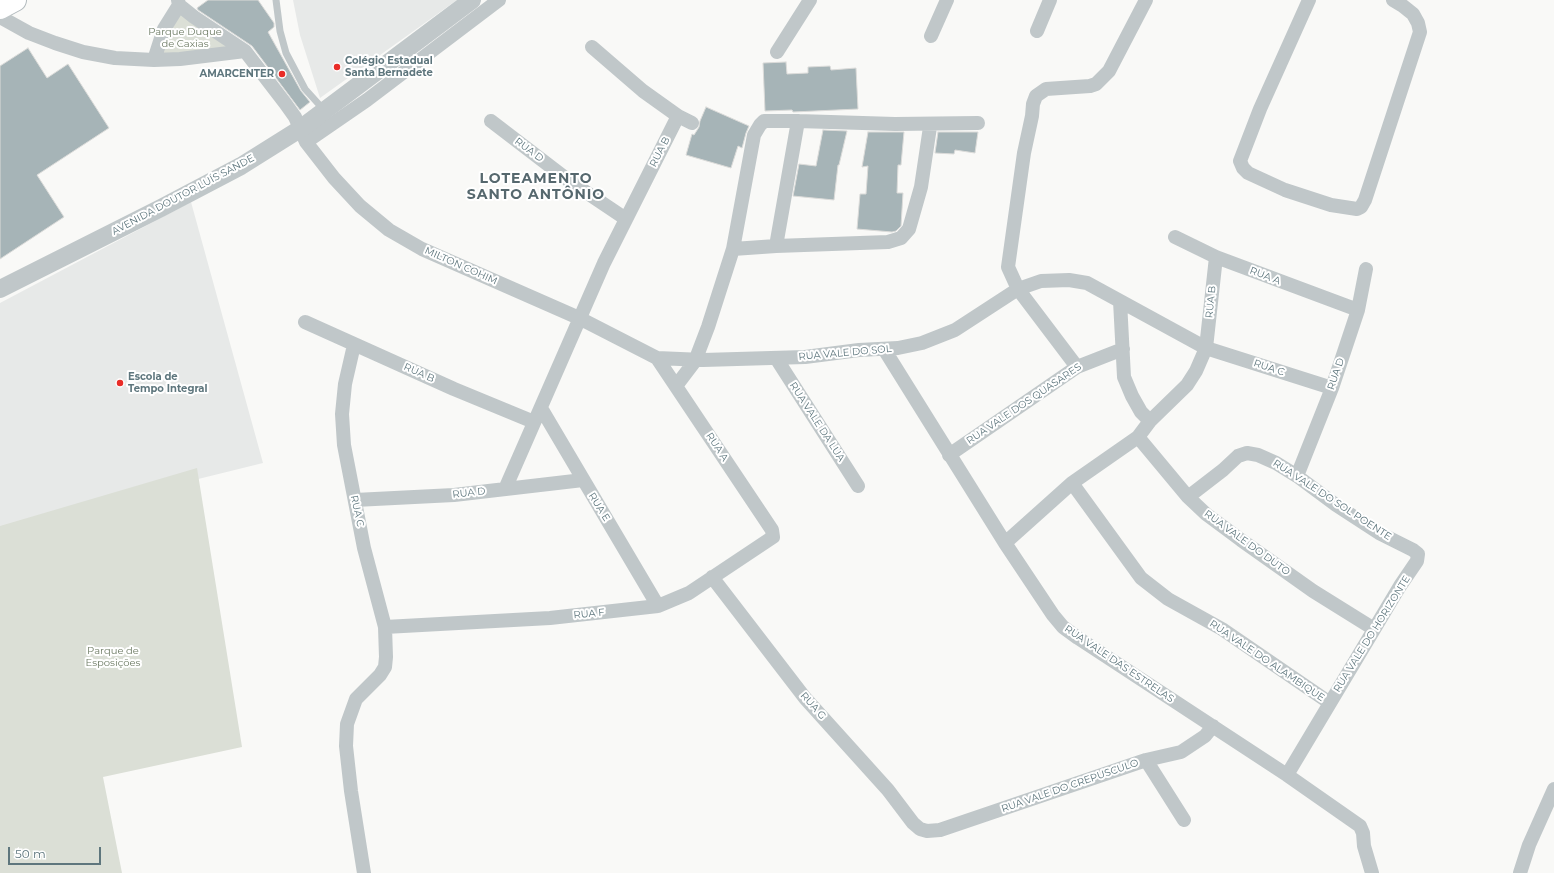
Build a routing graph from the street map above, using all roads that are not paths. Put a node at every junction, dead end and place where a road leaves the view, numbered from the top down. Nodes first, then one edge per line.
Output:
1 (15, 0) edge
2 (276, 0) edge
3 (472, 0) edge
4 (499, 0) edge
5 (810, 0) edge
6 (947, 0) edge
7 (1050, 0) edge
8 (1146, 0) edge
9 (1309, 0) edge
10 (1393, 0) edge
11 (179, 2) edge
12 (0, 8) edge
13 (0, 17) edge
14 (1037, 31) dead end
15 (931, 36) dead end
16 (592, 47) dead end
17 (245, 50) junction
18 (778, 52) dead end
19 (154, 60) junction
20 (324, 110) junction
21 (678, 116) junction
22 (798, 120) junction
23 (491, 121) dead end
24 (692, 123) dead end
25 (978, 123) dead end
26 (929, 124) junction
27 (303, 136) junction
28 (626, 219) junction
29 (1175, 237) dead end
30 (776, 246) junction
31 (733, 249) junction
32 (1216, 257) junction
33 (1366, 269) dead end
34 (0, 289) edge
35 (1018, 289) junction
36 (1120, 301) junction
37 (1358, 310) junction
38 (579, 318) junction
39 (305, 322) dead end
40 (354, 345) junction
41 (1206, 348) junction
42 (884, 349) junction
43 (1123, 349) junction
44 (657, 358) junction
45 (776, 358) junction
46 (695, 360) junction
47 (1077, 367) junction
48 (676, 386) junction
49 (1332, 388) junction
50 (541, 408) junction
51 (1150, 421) junction
52 (534, 422) junction
53 (1138, 437) junction
54 (949, 455) junction
55 (1297, 476) junction
56 (583, 480) junction
57 (1072, 484) junction
58 (858, 486) dead end
59 (505, 489) junction
60 (1188, 498) junction
61 (355, 500) junction
62 (773, 537) joint
63 (1005, 543) junction
64 (1418, 554) joint
65 (712, 578) junction
66 (658, 606) junction
67 (385, 628) junction
68 (1374, 629) junction
69 (1330, 703) junction
70 (1213, 726) junction
71 (1146, 760) junction
72 (1287, 775) junction
73 (1554, 789) edge
74 (1184, 820) dead end
75 (920, 829) joint
76 (364, 873) edge
77 (1372, 873) edge
78 (1520, 873) edge

1 - 12 main road
2 - 20 lane
3 - 20 street, AVENIDA DOUTOR LUÍS SANDE
4 - 27 street
5 - 18 street
6 - 15 street
7 - 14 street
8 - 35 street
9 - 10 street
11 - 17 street, MILTON COHIM
11 - 19 street
13 - 19 street
16 - 21 street
17 - 19 street
17 - 27 street, MILTON COHIM
20 - 27 street, AVENIDA DOUTOR LUÍS SANDE
21 - 24 street
21 - 28 street, RUA B
22 - 26 street
22 - 30 street
22 - 31 street
23 - 28 street, RUA D
25 - 26 street
26 - 30 street
27 - 34 street, AVENIDA DOUTOR LUÍS SANDE
27 - 38 street, MILTON COHIM
28 - 38 street, RUA B
29 - 32 street, RUA A
30 - 31 street
31 - 46 street
32 - 37 street, RUA A
32 - 41 street, RUA B
33 - 37 street, RUA D
35 - 36 street, RUA VALE DO SOL
35 - 42 street, RUA VALE DO SOL
35 - 47 street
36 - 41 street, RUA C
36 - 43 street
37 - 49 street, RUA D
38 - 44 street, MILTON COHIM
38 - 50 street, RUA B
39 - 40 street, RUA B
40 - 52 street, RUA B
40 - 61 street, RUA C
41 - 49 street, RUA C
41 - 51 street, RUA B
42 - 45 street, RUA VALE DO SOL
42 - 54 street, RUA VALE DAS ESTRELAS
43 - 47 street, RUA VALE DOS QUASARES
43 - 51 street
44 - 46 street, RUA VALE DO SOL
44 - 48 street, RUA A
45 - 46 street, RUA VALE DO SOL
45 - 58 street, RUA VALE DA LUA
46 - 48 street
47 - 54 street, RUA VALE DOS QUASARES
48 - 62 street, RUA A
49 - 55 street, RUA D
50 - 52 street, RUA B
50 - 56 street, RUA E
51 - 53 street, RUA B
52 - 59 street, RUA B
53 - 57 street, RUA B
53 - 60 street, RUA VALE DO DUTO
54 - 63 street, RUA VALE DAS ESTRELAS
55 - 60 street, RUA VALE DO SOL POENTE
55 - 64 street, RUA VALE DO SOL POENTE
56 - 59 street, RUA D
56 - 66 street, RUA E
57 - 63 street, RUA B
57 - 69 street, RUA VALE DO ALAMBIQUE
59 - 61 street, RUA D
60 - 68 street, RUA VALE DO DUTO
61 - 67 street, RUA C
62 - 65 street, RUA F
63 - 70 street, RUA VALE DAS ESTRELAS
64 - 68 street, RUA VALE DO HORIZONTE
65 - 66 street, RUA F
65 - 75 street, RUA G
66 - 67 street, RUA F
67 - 76 street, RUA C
68 - 69 street, RUA VALE DO HORIZONTE
69 - 72 street, RUA VALE DO HORIZONTE
70 - 71 street, RUA VALE DO CREPUSCULO
70 - 72 street, RUA VALE DAS ESTRELAS
71 - 74 street
71 - 75 street, RUA VALE DO CREPUSCULO
72 - 77 street, RUA VALE DAS ESTRELAS
73 - 78 street

